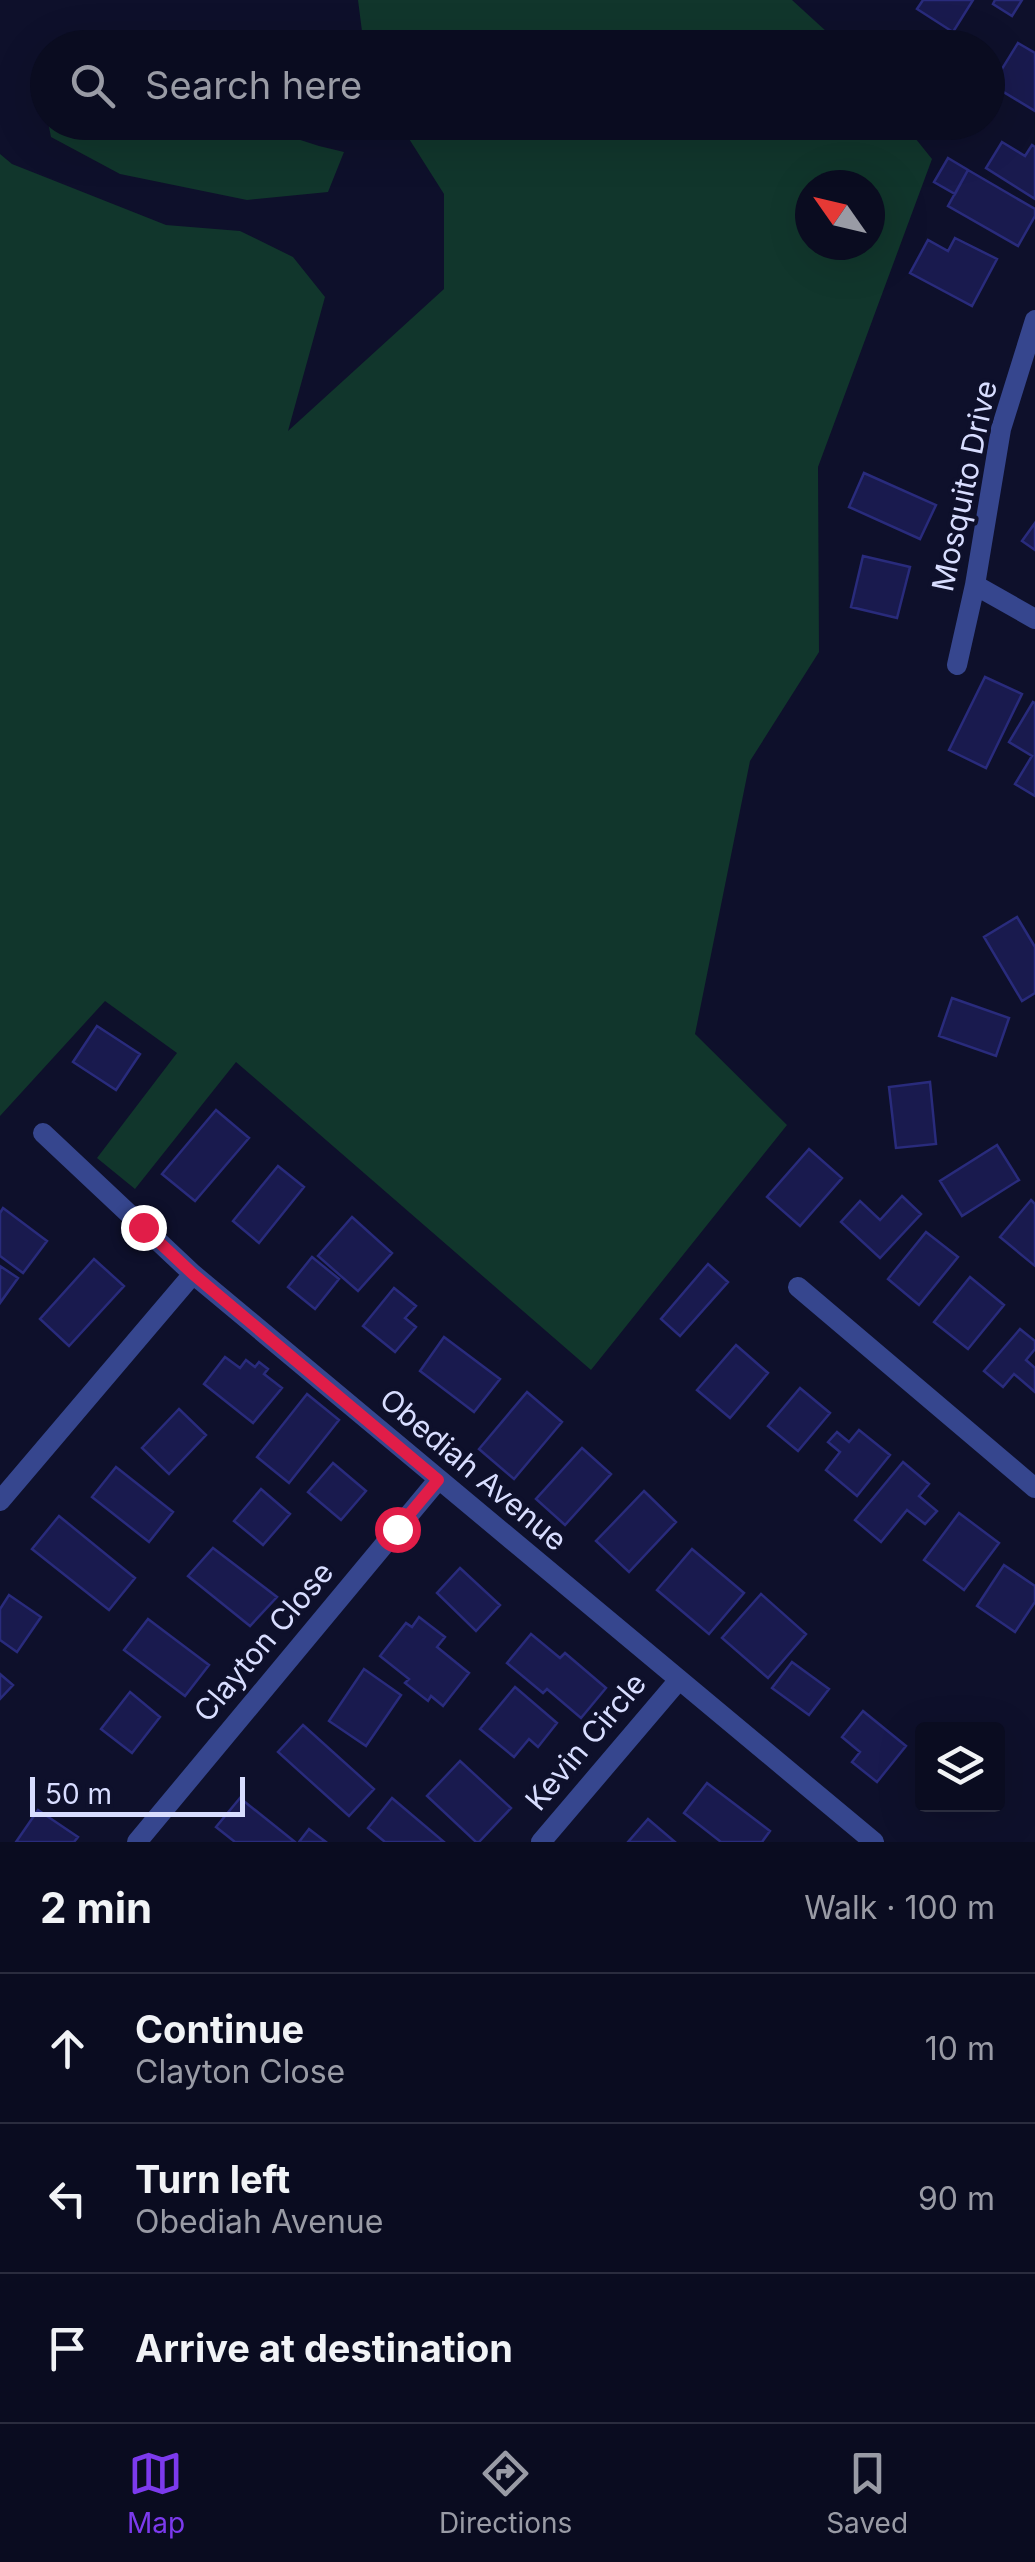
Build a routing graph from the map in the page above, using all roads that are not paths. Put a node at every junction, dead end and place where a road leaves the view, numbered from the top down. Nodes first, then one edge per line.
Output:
1 (1035, 320) edge
2 (975, 585) junction
3 (1035, 618) edge
4 (957, 665) dead end
5 (43, 1133) dead end
6 (193, 1274) junction
7 (798, 1287) dead end
8 (438, 1480) junction
9 (1035, 1488) edge
10 (0, 1501) edge
11 (678, 1681) junction
12 (137, 1842) edge
13 (541, 1842) edge
14 (874, 1842) edge

1 - 2 street, Mosquito Drive
2 - 3 street
2 - 4 street, Mosquito Drive
5 - 6 street, Obediah Avenue
6 - 8 street, Obediah Avenue
6 - 10 street
7 - 9 street
8 - 11 street, Obediah Avenue
8 - 12 street, Clayton Close
11 - 13 street, Kevin Circle
11 - 14 street, Obediah Avenue

